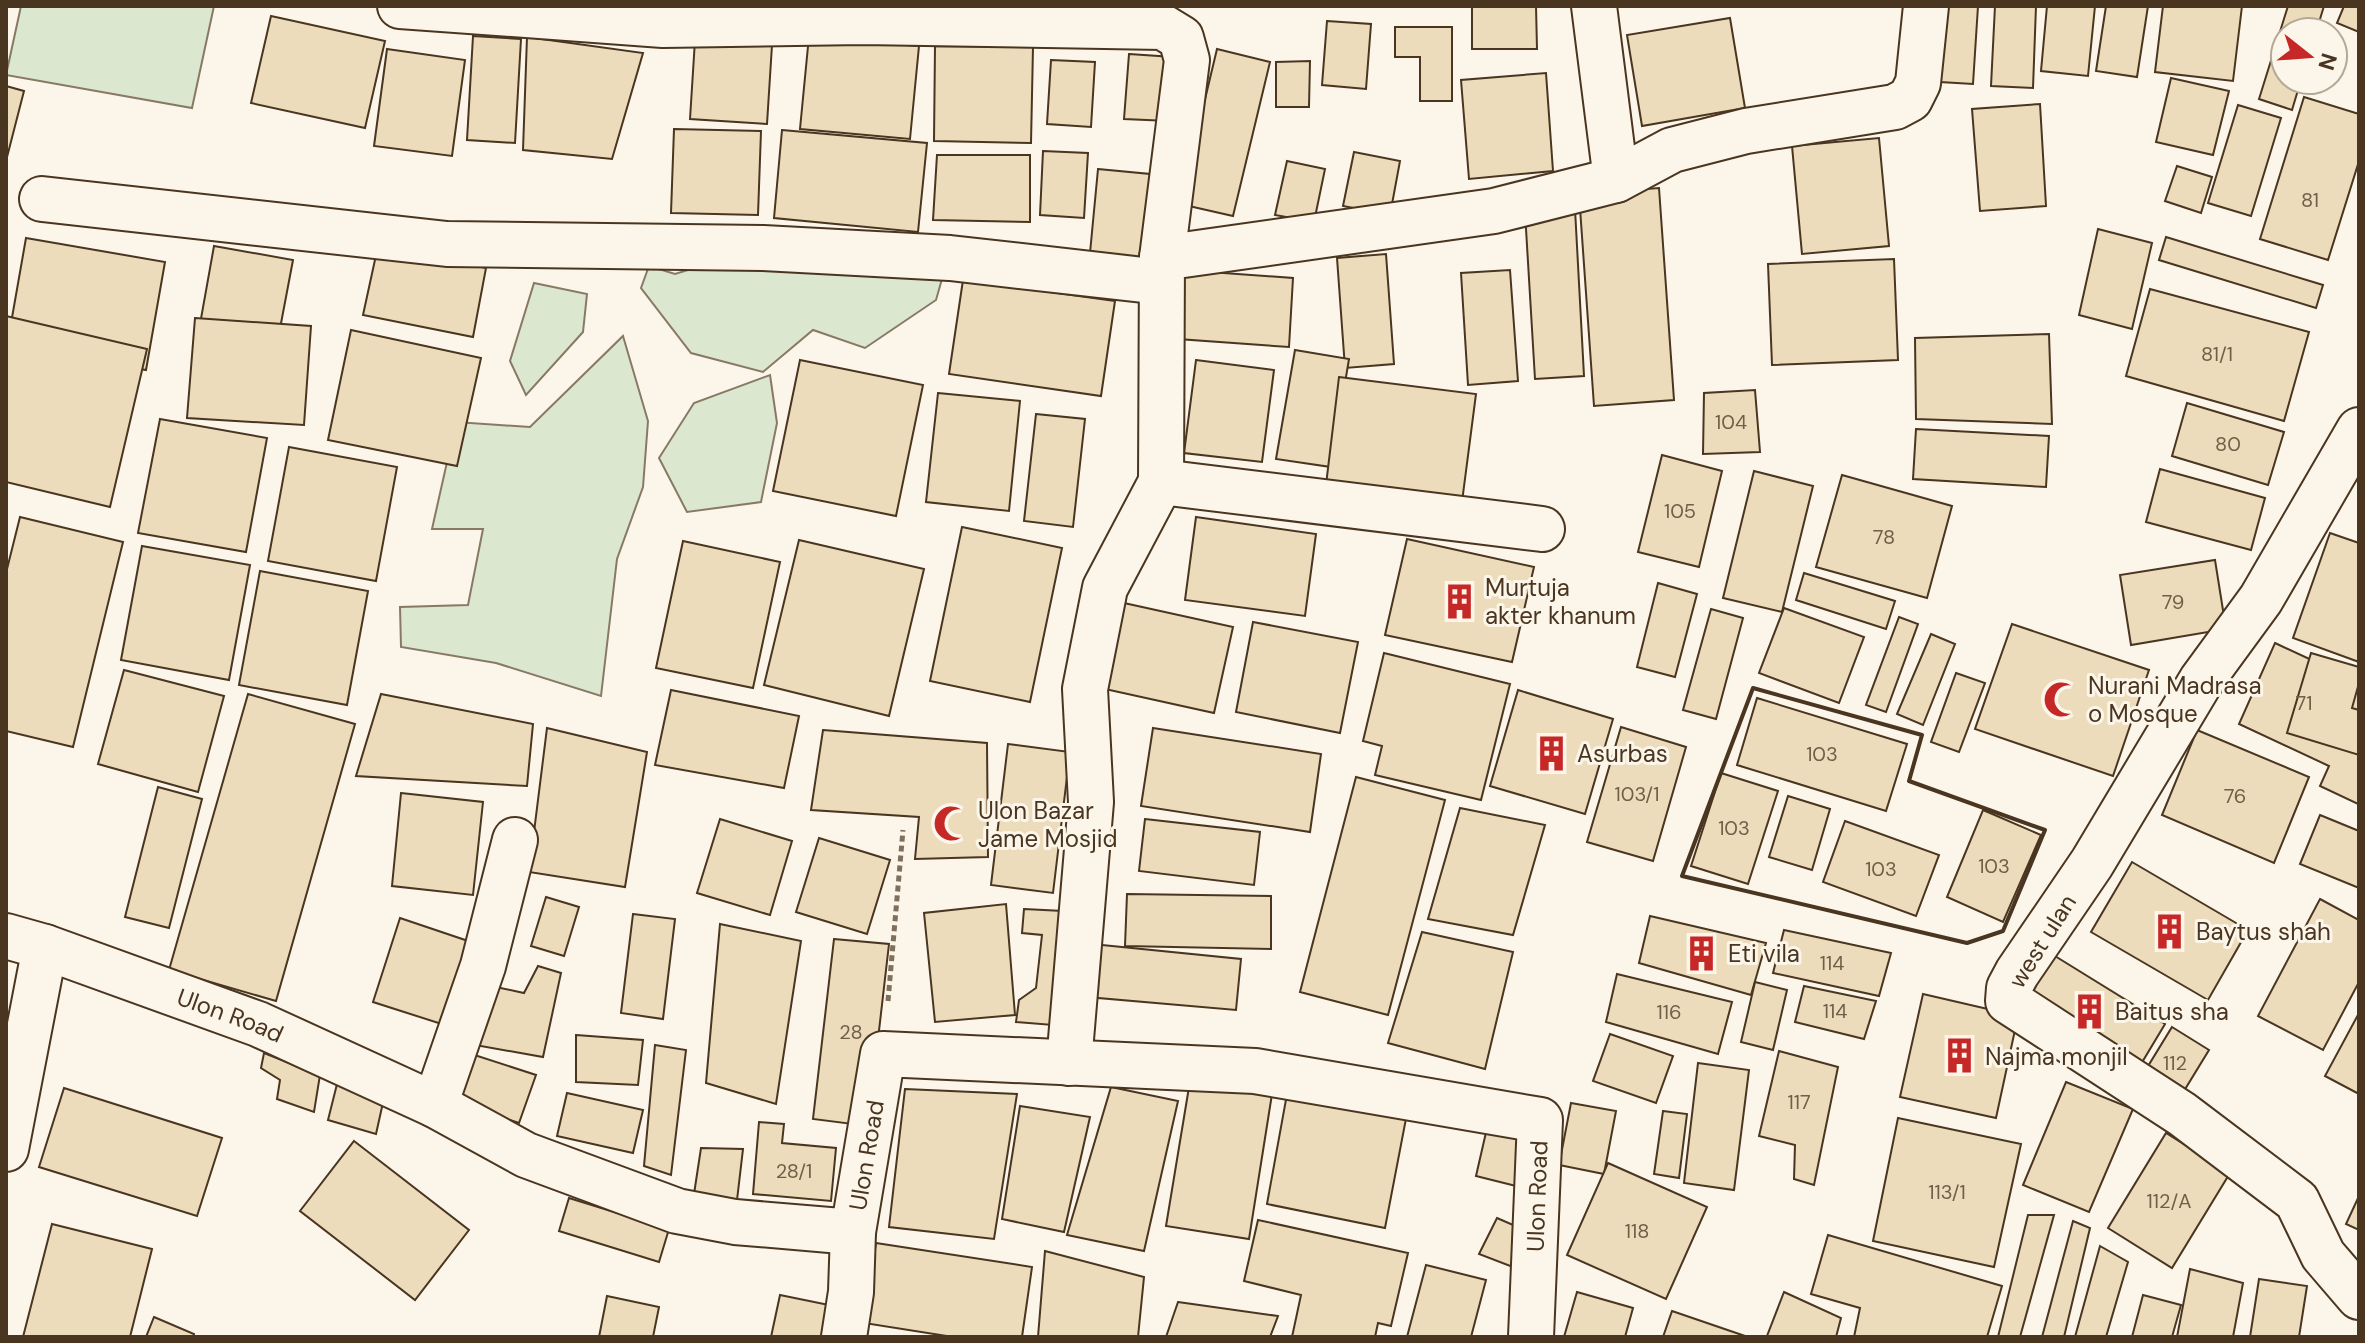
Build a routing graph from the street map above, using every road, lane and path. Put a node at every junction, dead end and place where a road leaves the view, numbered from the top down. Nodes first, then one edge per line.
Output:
1 (400, 6) edge
2 (1594, 6) edge
3 (1926, 6) edge
4 (1616, 180) junction
5 (42, 199) dead end
6 (1162, 270) junction
7 (2359, 430) edge
8 (1161, 482) junction
9 (2343, 492) edge
10 (1542, 529) dead end
11 (903, 830) dead end
12 (515, 840) dead end
13 (26, 942) edge
14 (883, 1054) junction
15 (1069, 1063) junction
16 (435, 1105) junction
17 (6, 1149) edge
18 (853, 1232) junction
19 (2359, 1297) edge
20 (844, 1337) edge
21 (1531, 1337) edge

1 - 6 street
2 - 4 street
3 - 4 street
4 - 6 street
5 - 6 street
6 - 8 street
7 - 9 street, west ulan
8 - 10 street
8 - 15 street
9 - 19 street, west ulan
11 - 14 path
12 - 16 street
13 - 16 street, Ulon Road
13 - 17 street
14 - 15 street, Ulon Road
14 - 18 street, Ulon Road
15 - 21 street, Ulon Road
16 - 18 street, Ulon Road
18 - 20 street

